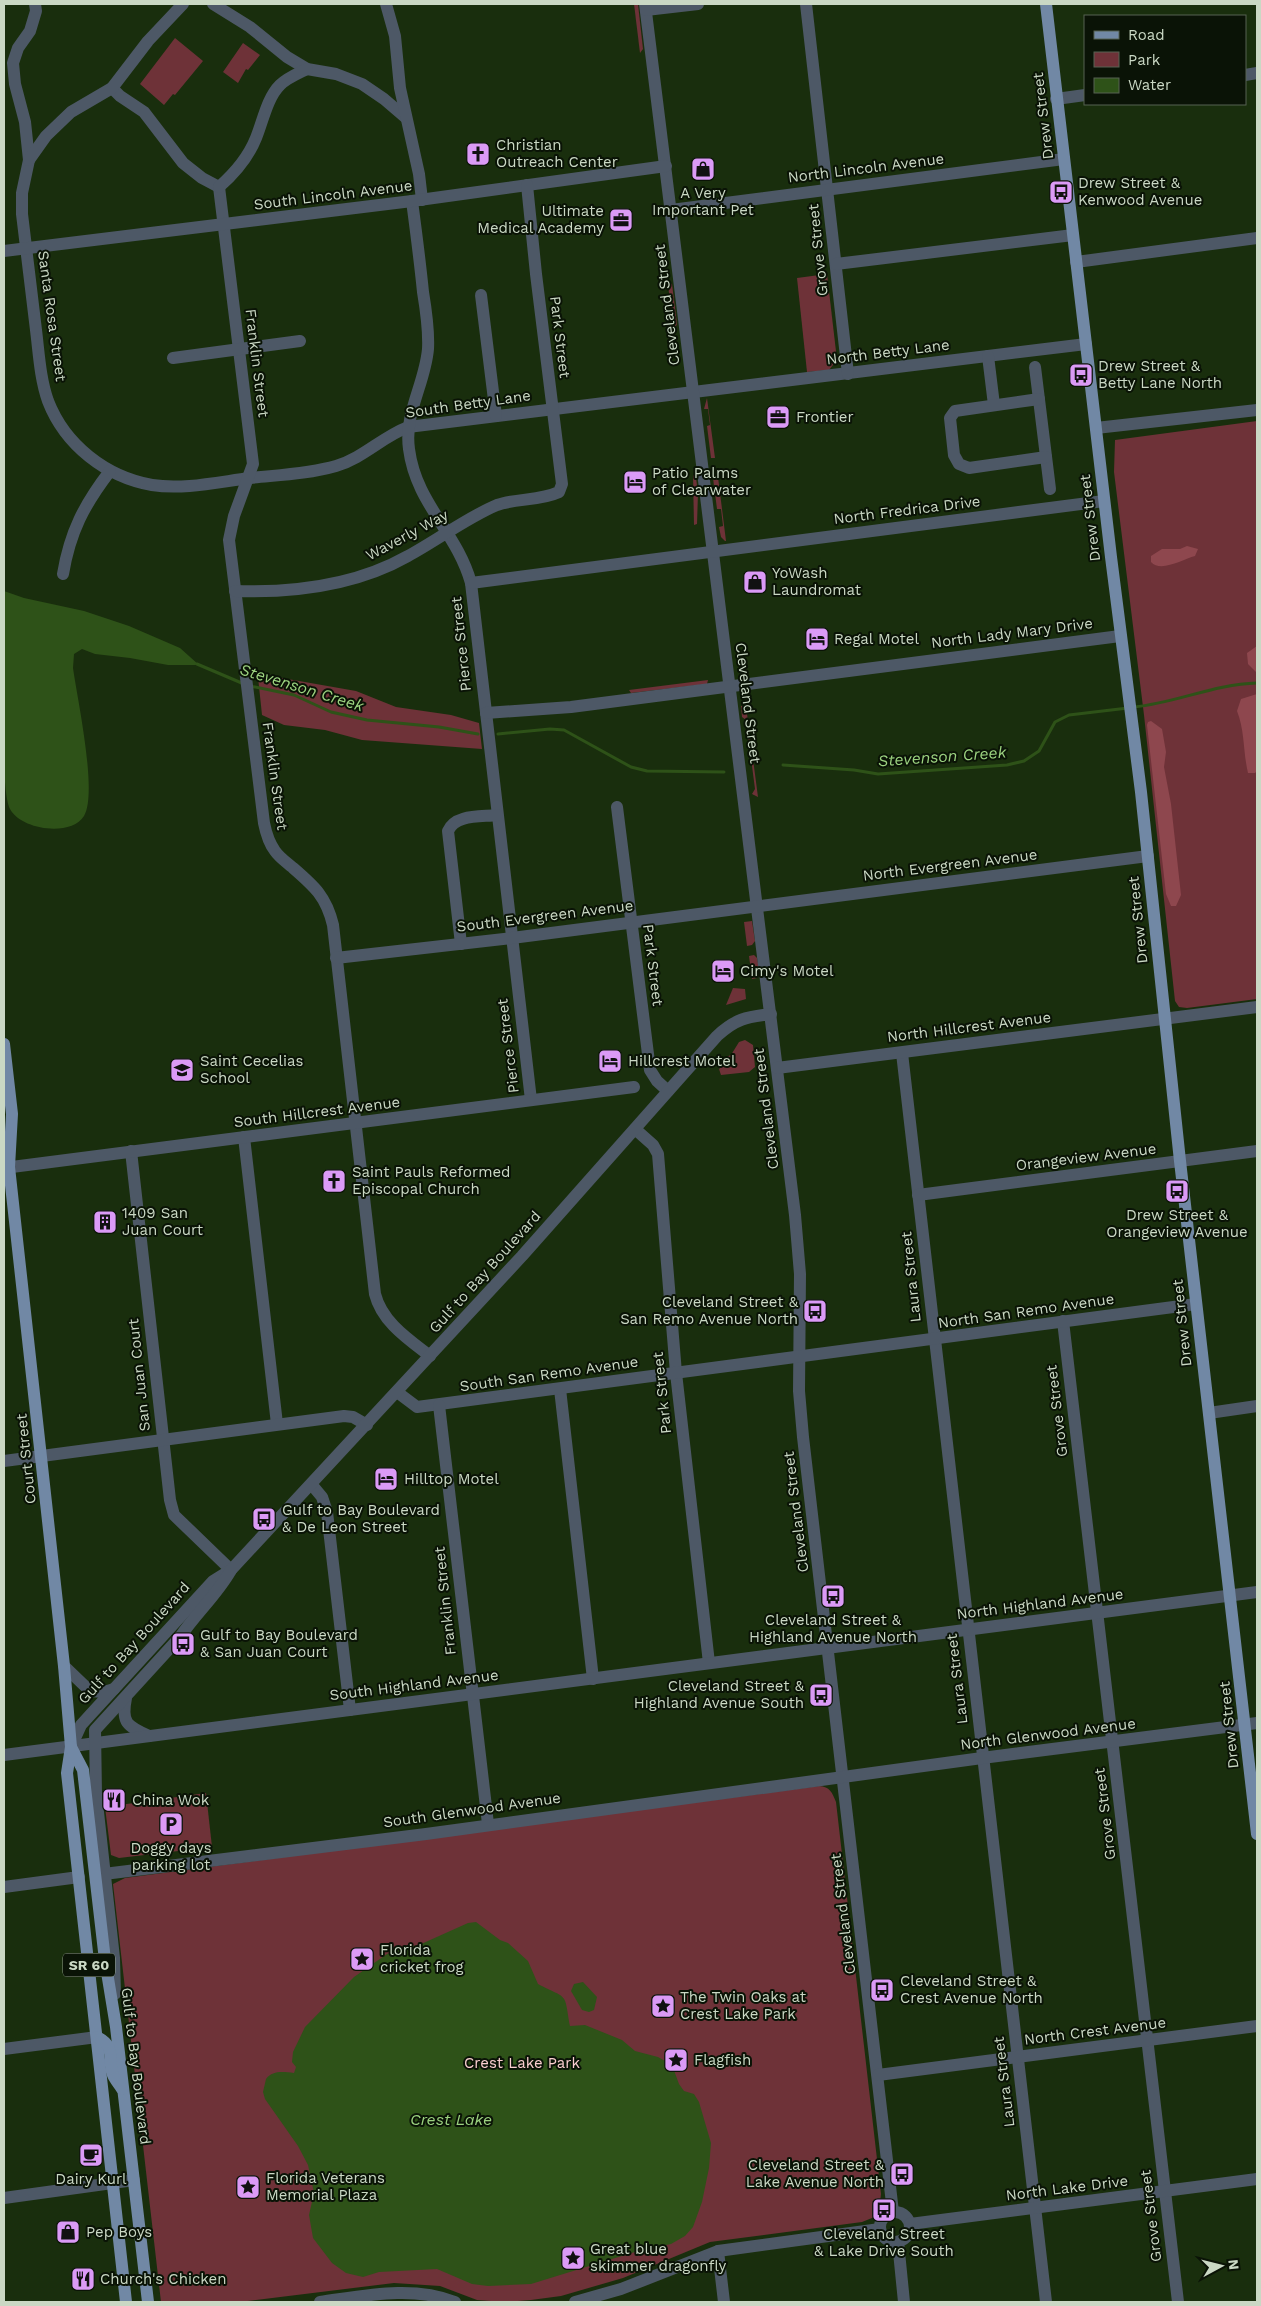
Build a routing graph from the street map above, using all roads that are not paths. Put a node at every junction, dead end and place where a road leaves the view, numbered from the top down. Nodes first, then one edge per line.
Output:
1 (35, 4) edge
2 (183, 4) edge
3 (213, 4) edge
4 (386, 4) edge
5 (698, 4) edge
6 (806, 4) edge
7 (1046, 4) edge
8 (646, 7) edge
9 (307, 69) junction
10 (112, 88) junction
11 (1084, 95) edge
12 (1056, 99) junction
13 (405, 116) junction
14 (1064, 159) junction
15 (29, 160) junction
16 (666, 166) junction
17 (527, 185) junction
18 (219, 187) junction
19 (828, 189) junction
20 (417, 200) junction
21 (671, 210) junction
22 (224, 225) junction
23 (1073, 235) junction
24 (1257, 238) edge
25 (26, 249) junction
26 (4, 251) edge
27 (1076, 262) junction
28 (836, 264) junction
29 (481, 295) dead end
30 (300, 341) dead end
31 (1086, 344) junction
32 (238, 349) junction
33 (988, 356) junction
34 (173, 358) dead end
35 (1035, 367) dead end
36 (848, 374) junction
37 (694, 392) junction
38 (1039, 399) junction
39 (994, 405) junction
40 (553, 410) junction
41 (1257, 410) edge
42 (496, 416) junction
43 (408, 427) junction
44 (1096, 428) junction
45 (1046, 457) junction
46 (110, 471) junction
47 (249, 478) junction
48 (1050, 489) dead end
49 (560, 492) joint
50 (1104, 501) junction
51 (448, 533) junction
52 (713, 551) junction
53 (63, 574) dead end
54 (471, 582) junction
55 (236, 591) junction
56 (1120, 636) junction
57 (730, 686) junction
58 (487, 719) junction
59 (617, 807) dead end
60 (498, 815) junction
61 (1148, 856) junction
62 (757, 906) junction
63 (631, 921) junction
64 (512, 938) junction
65 (461, 944) junction
66 (336, 958) junction
67 (1257, 1006) edge
68 (771, 1014) junction
69 (1164, 1019) junction
70 (4, 1044) edge
71 (902, 1052) junction
72 (777, 1068) junction
73 (634, 1087) dead end
74 (668, 1091) junction
75 (531, 1100) junction
76 (356, 1124) junction
77 (635, 1129) junction
78 (244, 1137) junction
79 (4, 1149) edge
80 (131, 1151) junction
81 (1257, 1151) edge
82 (1180, 1162) junction
83 (6, 1168) edge
84 (918, 1194) junction
85 (1196, 1304) junction
86 (1063, 1321) junction
87 (934, 1340) junction
88 (430, 1356) junction
89 (800, 1357) junction
90 (676, 1373) junction
91 (560, 1389) junction
92 (397, 1392) junction
93 (439, 1404) junction
94 (1257, 1406) edge
95 (1209, 1412) junction
96 (277, 1424) junction
97 (367, 1425) junction
98 (162, 1440) junction
99 (42, 1457) junction
100 (4, 1461) edge
101 (312, 1485) junction
102 (231, 1570) junction
103 (1257, 1592) edge
104 (1231, 1596) junction
105 (1097, 1613) junction
106 (968, 1630) junction
107 (828, 1648) junction
108 (709, 1663) junction
109 (64, 1666) junction
110 (593, 1679) junction
111 (114, 1689) junction
112 (472, 1694) junction
113 (126, 1696) junction
114 (350, 1710) junction
115 (1251, 1724) edge
116 (149, 1736) junction
117 (1113, 1742) junction
118 (95, 1744) junction
119 (71, 1747) junction
120 (4, 1755) edge
121 (982, 1758) junction
122 (844, 1778) junction
123 (488, 1824) junction
124 (1257, 1834) edge
125 (104, 1874) junction
126 (79, 1877) junction
127 (4, 1887) edge
128 (1257, 2026) edge
129 (116, 2027) junction
130 (97, 2037) junction
131 (1147, 2040) junction
132 (4, 2049) edge
133 (1018, 2057) junction
134 (878, 2075) junction
135 (124, 2093) junction
136 (1257, 2179) edge
137 (134, 2180) junction
138 (113, 2183) junction
139 (1165, 2191) junction
140 (4, 2198) edge
141 (1034, 2208) junction
142 (893, 2212) junction
143 (910, 2224) junction
144 (880, 2229) junction
145 (898, 2242) junction
146 (718, 2251) junction
147 (429, 2298) edge
148 (126, 2302) edge
149 (148, 2302) edge
150 (320, 2302) edge
151 (455, 2302) edge
152 (577, 2302) edge
153 (724, 2302) edge
154 (904, 2302) edge
155 (1046, 2302) edge
156 (1178, 2302) edge

1 - 15 street, Santa Rosa Street
2 - 10 street
3 - 9 street
4 - 13 street, Pierce Street
5 - 8 street
6 - 19 street, Grove Street
7 - 12 main road, Drew Street
8 - 16 street, Cleveland Street
9 - 13 street
9 - 18 street
10 - 15 street
10 - 18 street
11 - 12 street
12 - 14 main road, Drew Street
13 - 20 street, Pierce Street
14 - 19 street, North Lincoln Avenue
14 - 23 main road, Drew Street
15 - 25 street, Santa Rosa Street
16 - 17 street, South Lincoln Avenue
16 - 21 street, Cleveland Street
17 - 20 street, South Lincoln Avenue
17 - 40 street, Park Street
18 - 22 street, Franklin Street
19 - 21 street, North Lincoln Avenue
19 - 28 street, Grove Street
20 - 22 street, South Lincoln Avenue
20 - 43 street, Pierce Street
21 - 37 street, Cleveland Street
22 - 25 street, South Lincoln Avenue
22 - 32 street, Franklin Street
23 - 27 main road, Drew Street
23 - 28 street
24 - 27 street
25 - 26 street, South Lincoln Avenue
25 - 46 street, Santa Rosa Street
27 - 31 main road, Drew Street
28 - 36 street, Grove Street
29 - 42 street
30 - 32 street
31 - 33 street, North Betty Lane
31 - 44 main road, Drew Street
32 - 34 street
32 - 47 street, Franklin Street
33 - 36 street, North Betty Lane
33 - 39 street
35 - 38 street
36 - 37 street, North Betty Lane
37 - 40 street, South Betty Lane
37 - 52 street, Cleveland Street
38 - 39 street
38 - 45 street
39 - 45 street
40 - 42 street, South Betty Lane
40 - 49 street, Park Street
41 - 44 street
42 - 43 street, South Betty Lane
43 - 47 street, South Betty Lane
43 - 51 street, Pierce Street
44 - 50 main road, Drew Street
45 - 48 street
46 - 47 street, South Betty Lane
46 - 53 street
47 - 55 street, Franklin Street
49 - 51 street, Waverly Way
50 - 52 street, North Fredrica Drive
50 - 56 main road, Drew Street
51 - 54 street, Pierce Street
51 - 55 street, Waverly Way
52 - 54 street, North Fredrica Drive
52 - 57 street, Cleveland Street
54 - 58 street, Pierce Street
55 - 66 street, Franklin Street
56 - 57 street, North Lady Mary Drive
56 - 61 main road, Drew Street
57 - 58 street, North Lady Mary Drive
57 - 62 street, Cleveland Street
58 - 60 street, Pierce Street
59 - 63 street, Park Street
60 - 64 street, Pierce Street
60 - 65 street
61 - 62 street, North Evergreen Avenue
61 - 69 main road, Drew Street
62 - 63 street, South Evergreen Avenue
62 - 68 street, Cleveland Street
63 - 64 street, South Evergreen Avenue
63 - 74 street, Park Street
64 - 65 street, South Evergreen Avenue
64 - 75 street, Pierce Street
65 - 66 street, South Evergreen Avenue
66 - 76 street, Franklin Street
67 - 69 street, North Hillcrest Avenue
68 - 72 street, Cleveland Street
68 - 74 street, Gulf to Bay Boulevard
69 - 71 street, North Hillcrest Avenue
69 - 82 main road, Drew Street
70 - 83 main road, Court Street / SR 60
71 - 72 street, North Hillcrest Avenue
71 - 84 street, Laura Street
72 - 89 street, Cleveland Street
73 - 75 street, South Hillcrest Avenue
74 - 77 street, Gulf to Bay Boulevard
75 - 76 street, South Hillcrest Avenue
76 - 78 street, South Hillcrest Avenue
76 - 88 street, Franklin Street
77 - 88 street, Gulf to Bay Boulevard
77 - 90 street, Park Street
78 - 80 street, South Hillcrest Avenue
78 - 96 street
79 - 83 main road, Court Street / SR 60
80 - 83 street, South Hillcrest Avenue
80 - 98 street, San Juan Court
81 - 82 street, Orangeview Avenue
82 - 84 street, Orangeview Avenue
82 - 85 main road, Drew Street
83 - 99 main road, Court Street / SR 60
84 - 87 street, Laura Street
85 - 86 street, North San Remo Avenue
85 - 95 main road, Drew Street
86 - 87 street, North San Remo Avenue
86 - 105 street, Grove Street
87 - 89 street, North San Remo Avenue
87 - 106 street, Laura Street
88 - 92 street, Gulf to Bay Boulevard
89 - 90 street, South San Remo Avenue
89 - 107 street, Cleveland Street
90 - 91 street, South San Remo Avenue
90 - 108 street, Park Street
91 - 93 street, South San Remo Avenue
91 - 110 street
92 - 93 street, South San Remo Avenue
92 - 97 street, Gulf to Bay Boulevard
93 - 112 street, Franklin Street
94 - 95 street
95 - 104 main road, Drew Street
96 - 97 street
96 - 98 street
97 - 101 street, Gulf to Bay Boulevard
98 - 99 street
98 - 102 street, San Juan Court
99 - 100 street
99 - 109 main road, Court Street / SR 60
101 - 102 street, Gulf to Bay Boulevard
101 - 114 street
102 - 111 street, Gulf to Bay Boulevard
102 - 113 street, Gulf to Bay Boulevard
103 - 104 street, North Highland Avenue
104 - 105 street, North Highland Avenue
104 - 115 main road, Drew Street
105 - 106 street, North Highland Avenue
105 - 117 street, Grove Street
106 - 107 street, North Highland Avenue
106 - 121 street, Laura Street
107 - 108 street, South Highland Avenue
107 - 122 street, Cleveland Street
108 - 110 street, South Highland Avenue
109 - 111 street
109 - 119 main road, Court Street / SR 60
110 - 112 street, South Highland Avenue
111 - 119 street, Gulf to Bay Boulevard
112 - 114 street, South Highland Avenue
112 - 123 street, Franklin Street
113 - 116 street
113 - 118 street, Gulf to Bay Boulevard
114 - 116 street, South Highland Avenue
115 - 117 street, North Glenwood Avenue
115 - 124 main road, Drew Street
116 - 118 street, South Highland Avenue
117 - 121 street, North Glenwood Avenue
117 - 131 street, Grove Street
118 - 119 street, South Highland Avenue
118 - 125 street, Gulf to Bay Boulevard
119 - 120 street, South Highland Avenue
119 - 126 main road, Gulf to Bay Boulevard / SR 60
119 - 129 main road, Gulf to Bay Boulevard / SR 60
121 - 122 street, North Glenwood Avenue
121 - 133 street, Laura Street
122 - 123 street, South Glenwood Avenue
122 - 134 street, Cleveland Street
123 - 125 street, South Glenwood Avenue
125 - 129 street, Gulf to Bay Boulevard
126 - 127 street
126 - 130 main road, Gulf to Bay Boulevard / SR 60
128 - 131 street, North Crest Avenue
129 - 135 main road, Gulf to Bay Boulevard / SR 60
130 - 132 street
130 - 135 main road
130 - 138 main road, Gulf to Bay Boulevard / SR 60
131 - 133 street, North Crest Avenue
131 - 139 street, Grove Street
133 - 134 street, North Crest Avenue
133 - 141 street, Laura Street
134 - 142 street, Cleveland Street
135 - 137 main road, Gulf to Bay Boulevard / SR 60
136 - 139 street, North Lake Drive
137 - 138 street
137 - 149 main road, Gulf to Bay Boulevard / SR 60
138 - 140 street
138 - 148 main road, Gulf to Bay Boulevard / SR 60
139 - 141 street, North Lake Drive
139 - 156 street, Grove Street
141 - 143 street, North Lake Drive
141 - 155 street, Laura Street
142 - 143 street
142 - 144 street
143 - 145 street
144 - 145 street
144 - 146 street
145 - 154 street
146 - 152 street
146 - 153 street
147 - 150 street
147 - 151 street

